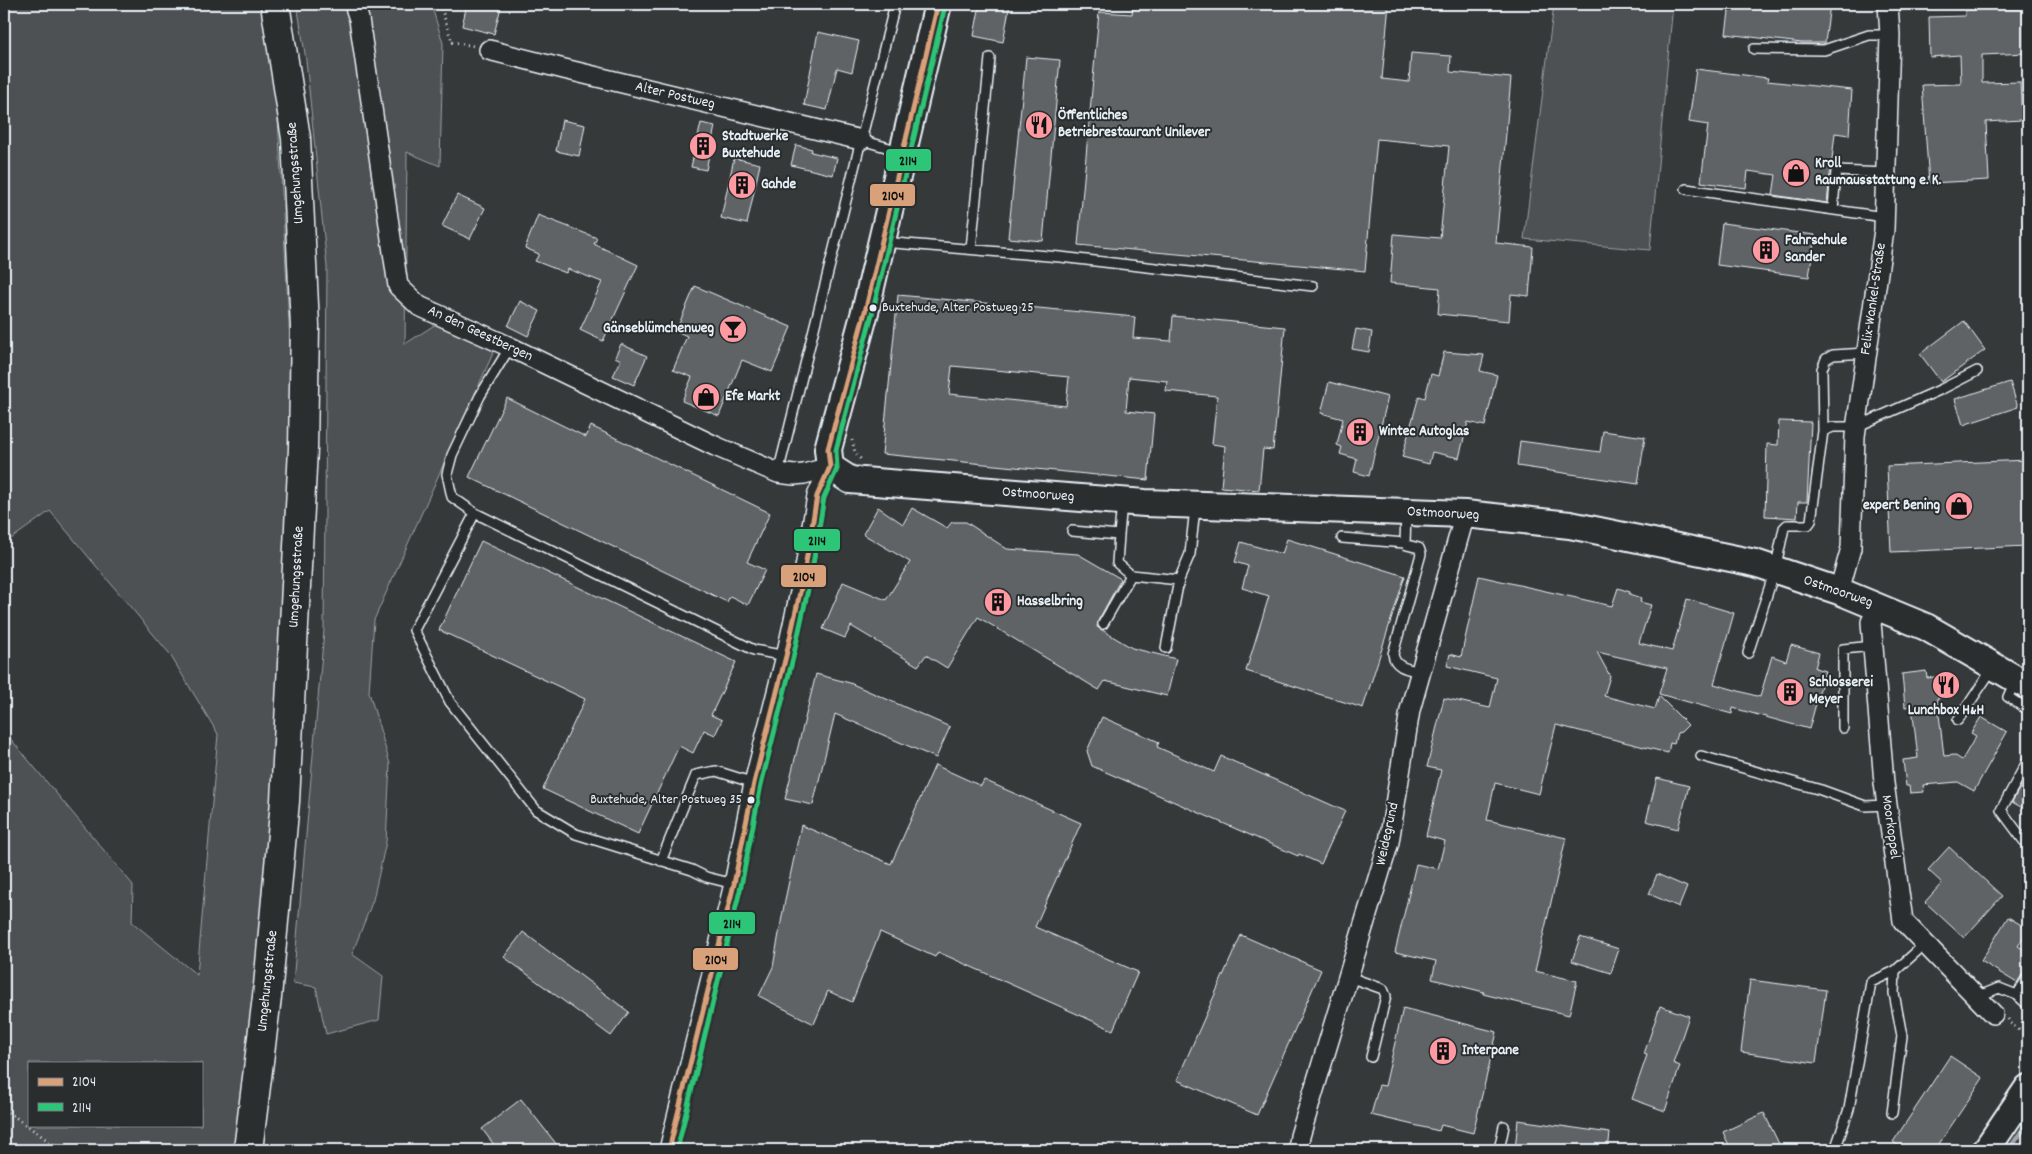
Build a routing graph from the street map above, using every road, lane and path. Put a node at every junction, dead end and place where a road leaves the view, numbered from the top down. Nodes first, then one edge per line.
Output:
1 (275, 4) edge
2 (354, 4) edge
3 (440, 4) edge
4 (895, 4) edge
5 (938, 4) edge
6 (1893, 5) edge
7 (1890, 35) junction
8 (1754, 49) dead end
9 (489, 50) joint
10 (990, 58) dead end
11 (861, 140) junction
12 (903, 152) junction
13 (1886, 173) junction
14 (1686, 190) dead end
15 (1833, 209) junction
16 (1884, 217) junction
17 (882, 242) junction
18 (970, 249) junction
19 (1313, 286) dead end
20 (510, 347) junction
21 (1866, 354) junction
22 (1977, 372) dead end
23 (1856, 427) junction
24 (1823, 431) junction
25 (852, 437) dead end
26 (865, 464) dead end
27 (830, 467) junction
28 (778, 473) junction
29 (1122, 501) junction
30 (1195, 505) junction
31 (1406, 512) junction
32 (475, 513) junction
33 (1466, 514) junction
34 (1072, 531) dead end
35 (1119, 534) junction
36 (1342, 538) dead end
37 (1405, 543) junction
38 (1775, 570) junction
39 (1131, 575) junction
40 (1179, 580) junction
41 (1839, 591) junction
42 (1879, 606) junction
43 (1103, 624) dead end
44 (1873, 646) junction
45 (1166, 648) dead end
46 (1748, 653) dead end
47 (786, 656) junction
48 (1421, 672) junction
49 (2013, 676) edge
50 (2028, 710) edge
51 (1958, 720) dead end
52 (1844, 728) dead end
53 (1701, 756) dead end
54 (2028, 760) edge
55 (754, 783) junction
56 (1887, 805) junction
57 (2024, 841) dead end
58 (661, 861) junction
59 (734, 884) junction
60 (1925, 944) junction
61 (1895, 970) junction
62 (1348, 977) junction
63 (2028, 977) edge
64 (1972, 992) junction
65 (2017, 995) junction
66 (2028, 1005) edge
67 (1993, 1014) joint
68 (2028, 1036) edge
69 (1371, 1057) dead end
70 (2028, 1088) edge
71 (4, 1109) edge
72 (1892, 1113) dead end
73 (1504, 1126) dead end
74 (60, 1150) edge
75 (248, 1150) edge
76 (669, 1150) edge
77 (1298, 1150) edge
78 (1499, 1150) edge
79 (1835, 1150) edge
80 (1986, 1150) edge

1 - 75 main road, Umgehungsstraße
2 - 20 street, An den Geestbergen
3 - 9 path
4 - 11 lane
5 - 12 street
6 - 7 street, Felix-Wankel-Straße
7 - 8 lane
7 - 13 street, Felix-Wankel-Straße
9 - 11 street, Alter Postweg
10 - 18 lane
11 - 12 lane
11 - 28 lane
12 - 17 street
13 - 15 lane
13 - 16 street, Felix-Wankel-Straße
14 - 15 lane
15 - 16 lane
16 - 21 street, Felix-Wankel-Straße
17 - 18 lane
17 - 27 street
18 - 19 lane
20 - 28 street, An den Geestbergen
20 - 32 lane
21 - 23 street, Felix-Wankel-Straße
21 - 24 lane
22 - 23 lane
23 - 24 lane
23 - 41 street, Felix-Wankel-Straße
24 - 38 lane
25 - 26 path
27 - 28 street, An den Geestbergen
27 - 29 street, Ostmoorweg
27 - 47 street
29 - 30 street, Ostmoorweg
29 - 35 lane
30 - 31 street, Ostmoorweg
30 - 40 lane
31 - 33 street, Ostmoorweg
31 - 37 lane
32 - 47 lane
32 - 58 lane
33 - 38 street, Ostmoorweg
33 - 48 street, Weidegrund
34 - 35 lane
35 - 39 lane
36 - 37 lane
37 - 48 lane
38 - 41 street, Ostmoorweg
38 - 46 lane
39 - 40 lane
39 - 43 lane
40 - 45 lane
41 - 42 street, Ostmoorweg
42 - 44 street, Moorkoppel
42 - 49 street, Ostmoorweg
44 - 52 lane
44 - 56 street, Moorkoppel
47 - 55 street
48 - 62 street, Weidegrund
49 - 50 lane
49 - 51 lane
53 - 56 lane
54 - 57 lane
55 - 58 lane
55 - 59 street
56 - 60 street, Moorkoppel
58 - 59 lane
59 - 76 street
60 - 61 lane
60 - 64 street, Moorkoppel
61 - 72 lane
61 - 79 lane
62 - 69 lane
62 - 77 street, Weidegrund
63 - 65 lane
64 - 65 lane
64 - 67 street, Moorkoppel
65 - 66 lane
67 - 68 path
70 - 80 street
71 - 74 path
73 - 78 lane

